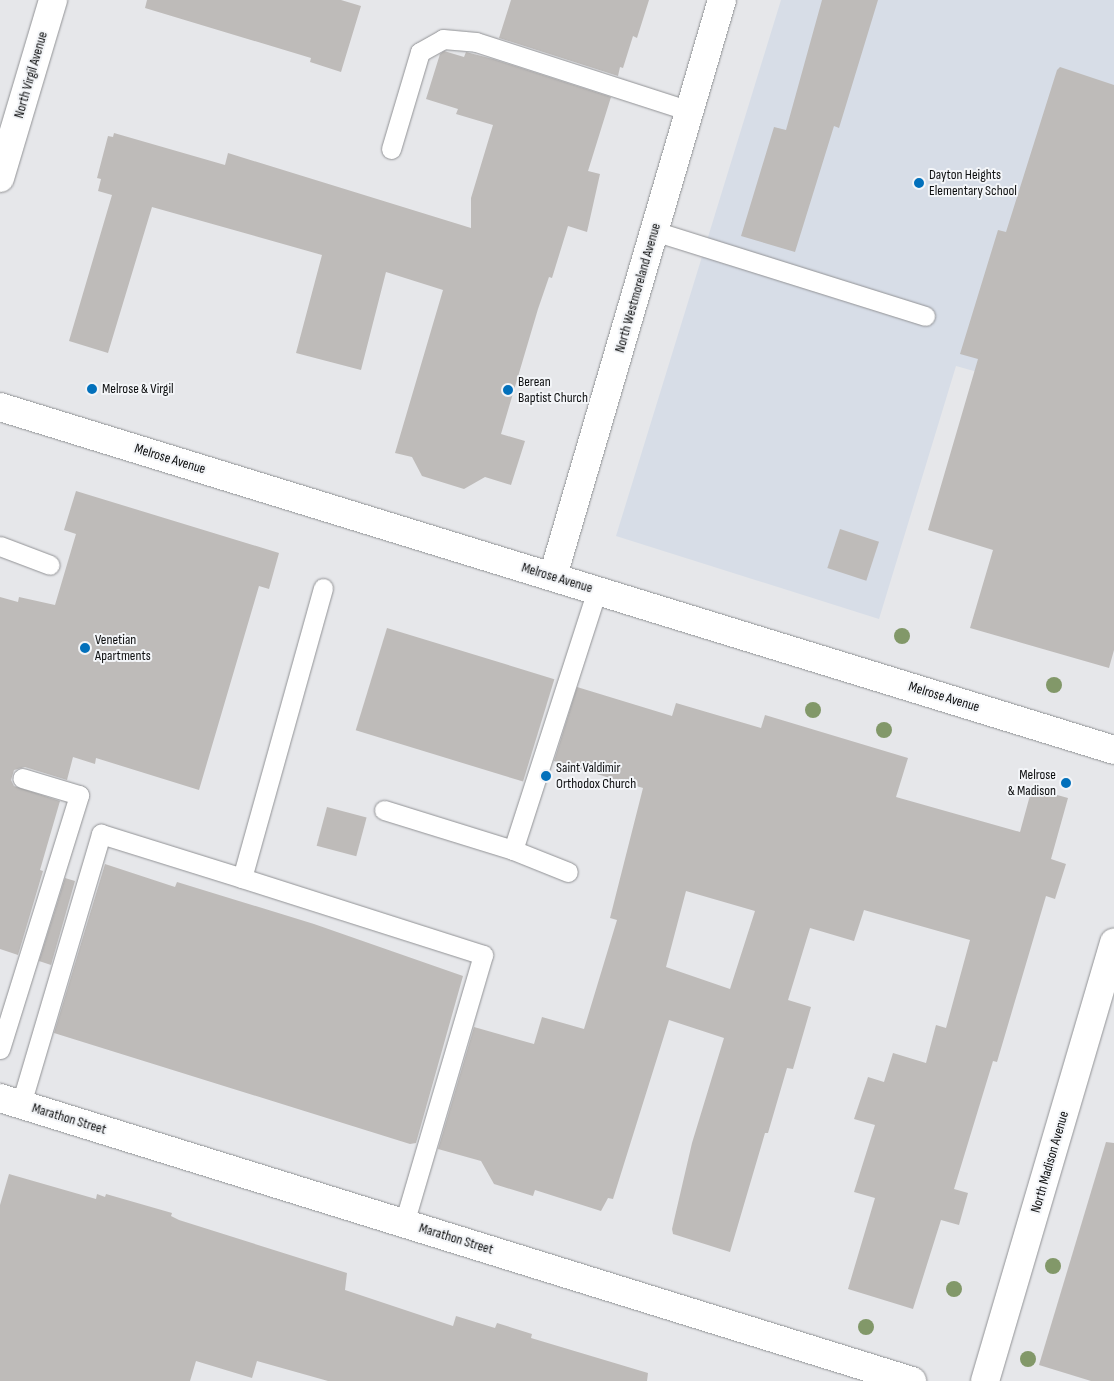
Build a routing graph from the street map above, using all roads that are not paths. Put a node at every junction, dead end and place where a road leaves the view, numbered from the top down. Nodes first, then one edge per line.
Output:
1 (53, 0) edge
2 (722, 0) edge
3 (690, 111) junction
4 (391, 149) dead end
5 (0, 178) edge
6 (654, 231) junction
7 (925, 316) dead end
8 (0, 407) edge
9 (0, 546) edge
10 (50, 565) dead end
11 (553, 576) junction
12 (323, 588) dead end
13 (597, 590) junction
14 (1114, 750) edge
15 (22, 778) dead end
16 (384, 810) dead end
17 (513, 850) junction
18 (568, 872) dead end
19 (242, 878) junction
20 (1114, 943) edge
21 (0, 1049) edge
22 (11, 1101) edge
23 (404, 1223) junction
24 (912, 1381) edge
25 (985, 1381) edge

1 - 5 street, North Virgil Avenue
2 - 3 street, North Westmoreland Avenue
3 - 4 lane
3 - 6 street, North Westmoreland Avenue
6 - 7 lane
6 - 11 street, North Westmoreland Avenue
8 - 11 street, Melrose Avenue
9 - 10 lane
11 - 13 street, Melrose Avenue
12 - 19 lane
13 - 14 street, Melrose Avenue
13 - 17 lane
15 - 21 lane
16 - 17 lane
17 - 18 lane
19 - 22 lane
19 - 23 lane
20 - 25 street, North Madison Avenue
22 - 23 street, Marathon Street
23 - 24 street, Marathon Street

